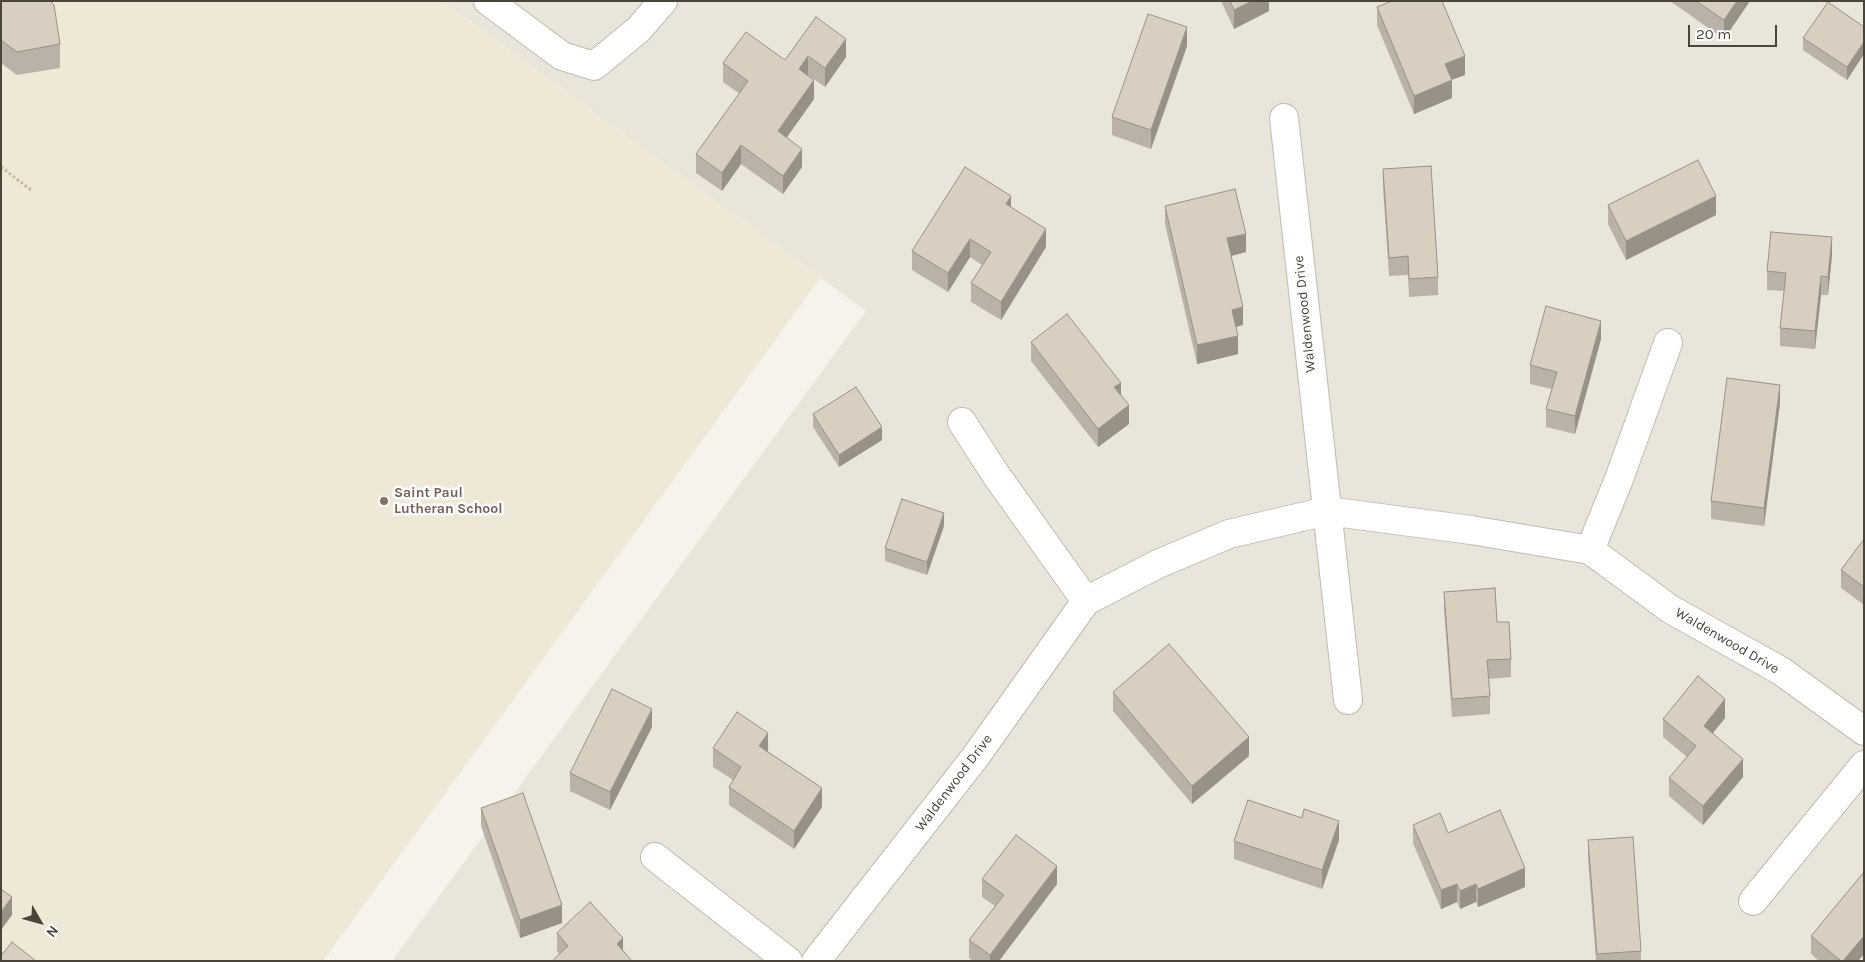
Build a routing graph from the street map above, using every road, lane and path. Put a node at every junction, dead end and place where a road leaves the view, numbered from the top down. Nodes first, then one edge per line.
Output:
1 (488, 1) edge
2 (663, 1) edge
3 (1284, 118) dead end
4 (1, 167) edge
5 (31, 190) dead end
6 (1668, 343) dead end
7 (962, 422) dead end
8 (1327, 511) junction
9 (1590, 550) junction
10 (1086, 601) junction
11 (1348, 700) dead end
12 (1864, 731) edge
13 (1864, 765) edge
14 (655, 857) dead end
15 (1753, 901) dead end
16 (788, 961) edge
17 (816, 961) edge

1 - 2 street
3 - 8 street, Waldenwood Drive
4 - 5 path
6 - 9 street
7 - 10 street
8 - 9 street, Waldenwood Drive
8 - 10 street, Waldenwood Drive
8 - 11 street, Waldenwood Drive
9 - 12 street, Waldenwood Drive
10 - 17 street, Waldenwood Drive
13 - 15 street
14 - 16 street

